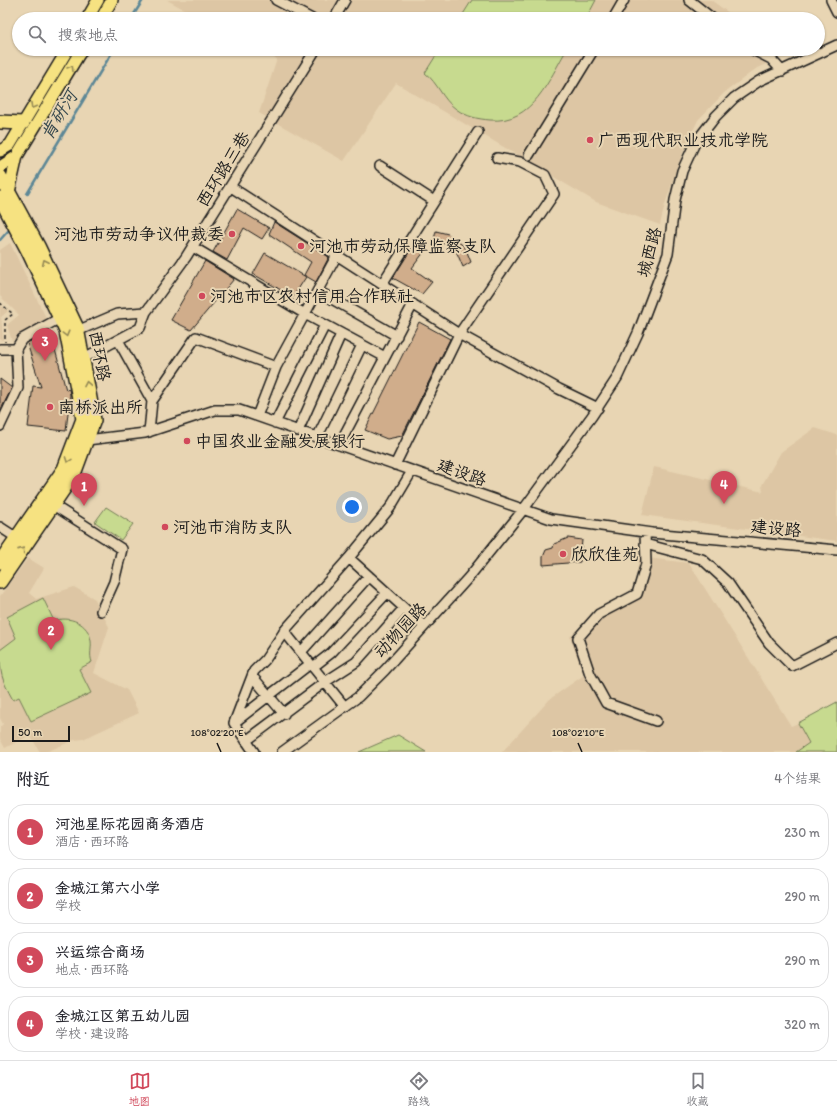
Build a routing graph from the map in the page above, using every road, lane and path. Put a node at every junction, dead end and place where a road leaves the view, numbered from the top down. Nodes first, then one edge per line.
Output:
1 (98, 0) edge
2 (112, 0) edge
3 (276, 0) edge
4 (345, 0) edge
5 (624, 0) edge
6 (689, 0) edge
7 (831, 0) edge
8 (90, 12) edge
9 (105, 12) edge
10 (299, 12) edge
11 (338, 12) edge
12 (617, 12) edge
13 (704, 12) edge
14 (837, 12) edge
15 (835, 49) edge
16 (825, 53) edge
17 (64, 56) edge
18 (78, 56) edge
19 (312, 56) edge
20 (590, 56) edge
21 (765, 56) edge
22 (818, 56) edge
23 (782, 71) junction
24 (0, 122) edge
25 (23, 123) junction
26 (478, 132) dead end
27 (0, 151) edge
28 (530, 155) dead end
29 (17, 156) junction
30 (497, 158) dead end
31 (380, 166) dead end
32 (0, 167) edge
33 (0, 176) edge
34 (231, 187) junction
35 (4, 195) edge
36 (434, 201) junction
37 (4, 210) edge
38 (192, 247) junction
39 (337, 255) junction
40 (382, 284) junction
41 (318, 291) junction
42 (0, 303) edge
43 (413, 304) junction
44 (146, 312) junction
45 (305, 314) junction
46 (60, 318) junction
47 (325, 325) junction
48 (77, 331) junction
49 (341, 334) junction
50 (459, 334) junction
51 (397, 336) junction
52 (118, 340) junction
53 (362, 345) junction
54 (2, 349) edge
55 (16, 349) junction
56 (385, 357) junction
57 (82, 359) junction
58 (276, 367) junction
59 (152, 401) junction
60 (598, 408) junction
61 (257, 416) junction
62 (275, 423) junction
63 (0, 426) edge
64 (298, 431) junction
65 (149, 432) junction
66 (316, 438) junction
67 (87, 440) junction
68 (339, 445) junction
69 (395, 465) junction
70 (412, 471) junction
71 (53, 504) junction
72 (523, 510) junction
73 (0, 527) edge
74 (645, 532) junction
75 (17, 538) junction
76 (645, 544) junction
77 (837, 550) edge
78 (349, 558) junction
79 (0, 562) edge
80 (369, 576) junction
81 (0, 582) edge
82 (387, 593) junction
83 (404, 608) junction
84 (101, 611) dead end
85 (424, 626) junction
86 (284, 632) junction
87 (837, 643) edge
88 (301, 652) junction
89 (312, 666) junction
90 (252, 676) junction
91 (325, 682) junction
92 (270, 695) junction
93 (345, 707) junction
94 (284, 714) junction
95 (656, 721) dead end
96 (234, 723) junction
97 (246, 740) junction
98 (254, 752) edge
99 (282, 752) edge

1 - 8 main road
2 - 9 main road
3 - 10 street
4 - 11 street
5 - 12 street
6 - 13 street
7 - 14 street
15 - 16 street, 城西路
17 -> 25 main road
29 -> 18 main road
19 - 34 street, 西环路三巷
20 - 28 street
21 - 23 street
22 - 23 street, 城西路
23 - 60 street, 城西路
24 - 25 highway
25 - 27 main road
26 - 36 street
29 - 32 main road
29 - 35 main road
30 - 50 street
31 - 36 street
33 - 35 highway, 西环路
34 - 38 street, 西环路三巷
34 - 39 street
35 - 37 highway, 西环路
48 -> 35 highway, 西环路
36 - 40 street
37 - 46 highway, 西环路
38 - 44 street, 西环路三巷
38 - 45 street
39 - 40 street
39 - 41 street
40 - 43 street
41 - 45 street
41 - 51 street
42 - 54 path
43 - 50 street
43 - 51 street
44 - 48 street
44 - 52 street, 西环路三巷
45 - 47 street
45 - 58 street
46 - 55 street
46 -> 75 highway, 西环路
47 - 49 street
47 - 62 street
48 - 57 highway, 西环路
49 - 53 street
49 - 64 street
50 - 60 street
50 - 69 street
51 - 56 street
52 - 57 street, 西环路三巷
52 - 59 street
53 - 56 street
53 - 66 street
54 - 55 street
55 - 63 street
56 - 68 street
67 -> 57 highway, 西环路
58 - 59 street
58 - 61 street
59 - 65 street
60 - 72 street, 城西路
61 - 62 street, 建设路
61 - 65 street, 建设路
62 - 64 street, 建设路
64 - 66 street, 建设路
65 - 67 street, 建设路
66 - 68 street, 建设路
67 - 71 highway, 西环路
68 - 69 street, 建设路
69 - 70 street, 建设路
70 - 72 street, 建设路
70 - 78 street
81 -> 71 highway, 西环路
71 - 84 street
72 - 74 street, 建设路
72 - 85 street, 动物园路
73 - 75 street
74 - 76 street
74 - 77 street, 建设路
75 - 79 highway, 西环路
76 - 87 street
76 - 95 street
78 - 80 street
78 - 86 street
80 - 82 street
80 - 88 street
82 - 83 street
82 - 89 street
83 - 85 street
83 - 91 street
85 - 93 street, 动物园路
86 - 88 street
86 - 90 street
88 - 89 street
89 - 91 street
89 - 92 street
90 - 92 street
90 - 96 street
91 - 93 street
91 - 94 street
92 - 94 street
92 - 96 street
93 - 99 street, 动物园路
94 - 97 street
96 - 97 street
97 - 98 street

